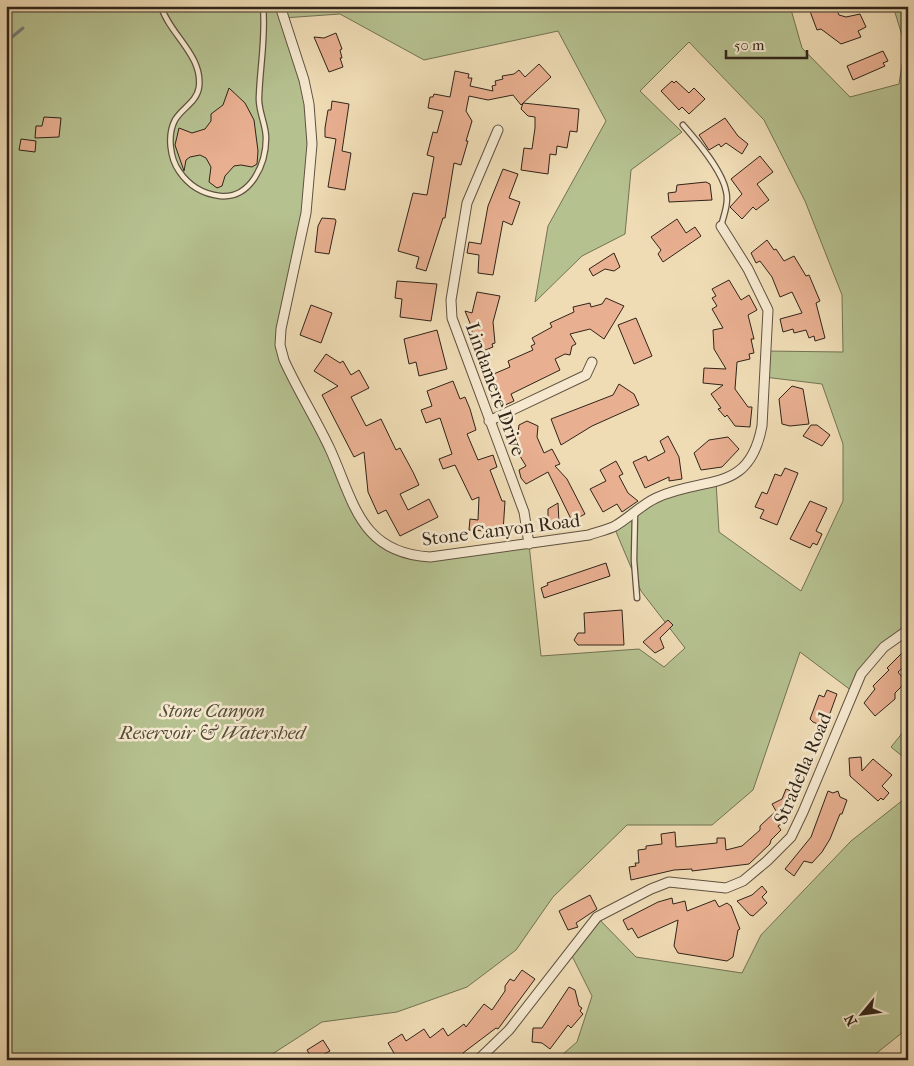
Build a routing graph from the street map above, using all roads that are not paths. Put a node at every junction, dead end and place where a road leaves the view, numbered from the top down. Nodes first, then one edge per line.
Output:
1 (160, 6) edge
2 (263, 6) edge
3 (280, 6) edge
4 (683, 125) dead end
5 (498, 130) dead end
6 (721, 226) joint
7 (592, 362) dead end
8 (489, 421) junction
9 (635, 512) junction
10 (529, 544) junction
11 (637, 598) dead end
12 (908, 630) edge
13 (478, 1060) edge

1 - 2 lane
3 - 10 street, Stone Canyon Road
4 - 6 lane
5 - 8 street, Lindamere Drive
6 - 9 street, Stone Canyon Road
7 - 8 street
8 - 10 street, Lindamere Drive
9 - 10 street, Stone Canyon Road
9 - 11 lane
12 - 13 street, Stradella Road

